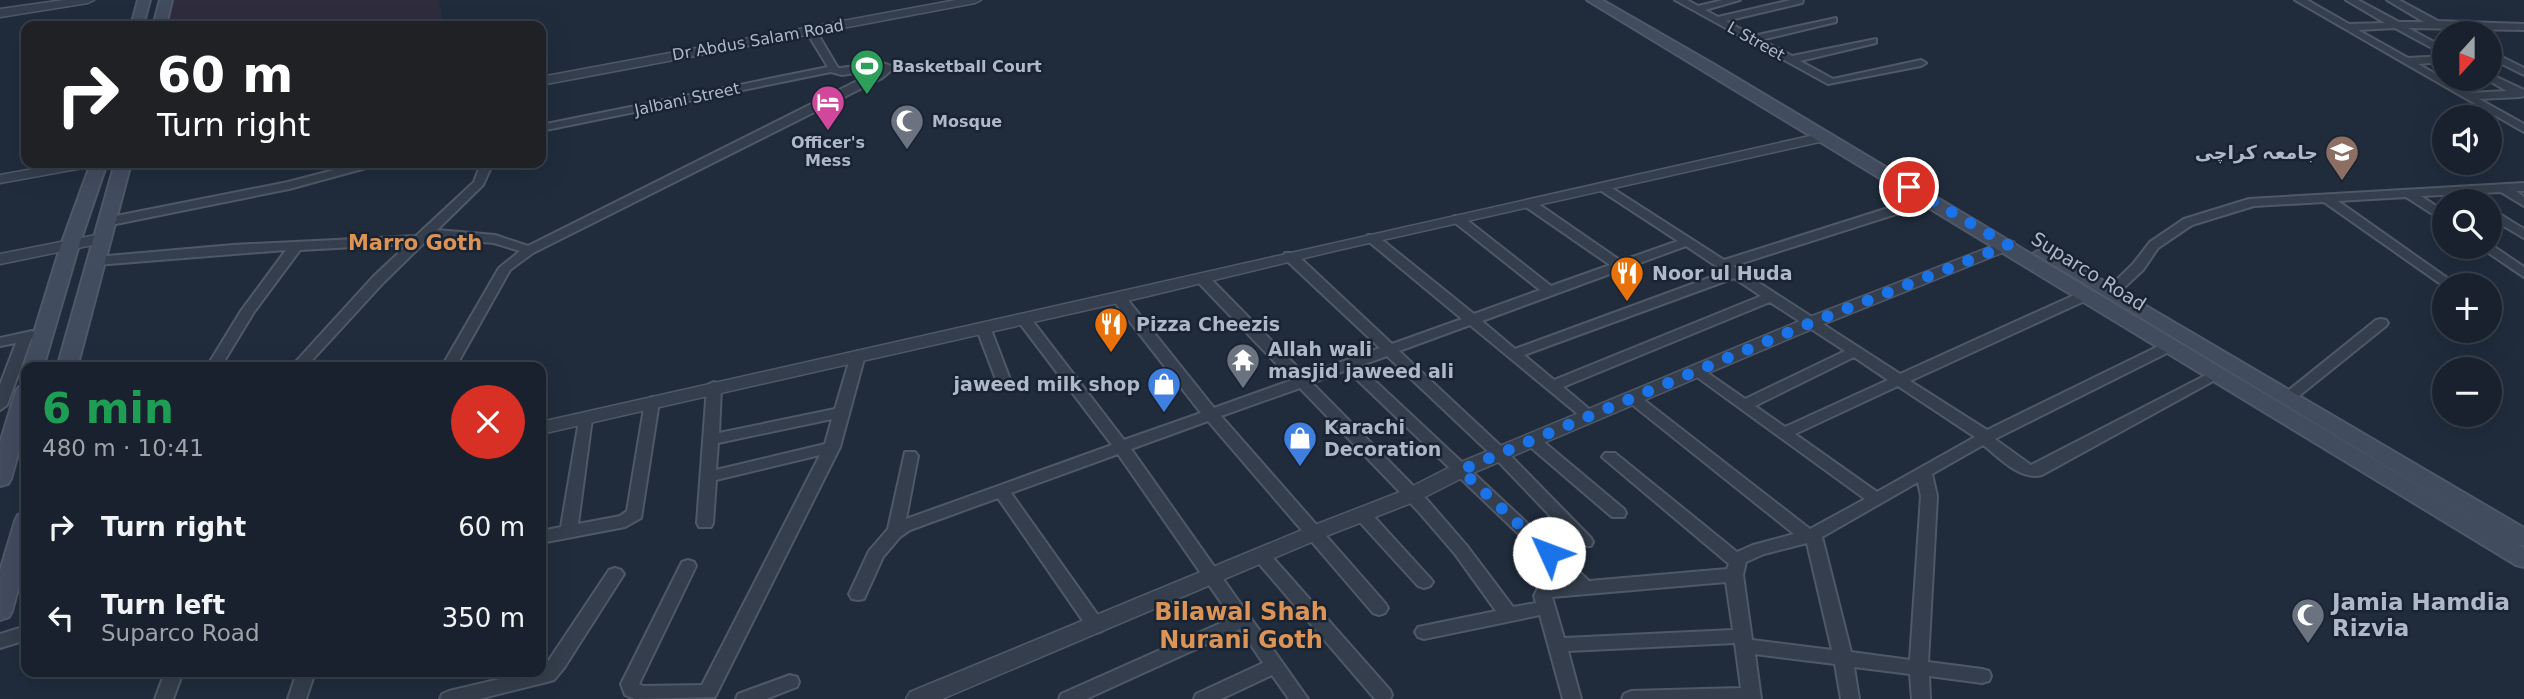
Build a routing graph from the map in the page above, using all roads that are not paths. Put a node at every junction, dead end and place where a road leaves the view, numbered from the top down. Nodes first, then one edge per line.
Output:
1 (88, 0) edge
2 (144, 0) edge
3 (166, 0) edge
4 (975, 0) edge
5 (1593, 0) edge
6 (1614, 0) edge
7 (1680, 0) edge
8 (1735, 0) edge
9 (2300, 0) edge
10 (2351, 0) edge
11 (2392, 0) edge
12 (64, 1) edge
13 (1799, 1) edge
14 (1696, 9) junction
15 (0, 11) edge
16 (1717, 20) junction
17 (1833, 20) dead end
18 (139, 21) edge
19 (161, 21) edge
20 (2432, 22) edge
21 (1643, 23) junction
22 (2432, 24) edge
23 (2396, 25) junction
24 (2502, 26) edge
25 (2349, 27) junction
26 (2524, 27) edge
27 (811, 31) junction
28 (1751, 39) junction
29 (1873, 41) dead end
30 (2432, 45) edge
31 (1790, 60) junction
32 (2432, 60) edge
33 (2406, 61) junction
34 (2502, 61) edge
35 (1921, 62) dead end
36 (833, 69) junction
37 (2524, 72) edge
38 (546, 80) edge
39 (2502, 83) edge
40 (2523, 94) edge
41 (2468, 96) junction
42 (546, 127) edge
43 (2524, 129) edge
44 (1824, 137) junction
45 (60, 168) edge
46 (97, 168) edge
47 (122, 168) edge
48 (354, 168) edge
49 (485, 168) edge
50 (0, 179) edge
51 (1604, 187) junction
52 (2524, 187) edge
53 (2503, 188) junction
54 (2488, 189) edge
55 (2432, 192) edge
56 (2408, 193) junction
57 (2325, 197) junction
58 (1930, 199) junction
59 (2524, 202) edge
60 (1530, 204) junction
61 (2432, 209) edge
62 (1458, 219) junction
63 (2502, 220) edge
64 (1991, 229) junction
65 (104, 231) junction
66 (2524, 234) edge
67 (424, 236) junction
68 (1371, 238) junction
69 (1689, 241) junction
70 (70, 245) junction
71 (2008, 245) junction
72 (296, 246) junction
73 (529, 250) junction
74 (1290, 256) junction
75 (2502, 258) edge
76 (0, 259) edge
77 (96, 261) junction
78 (1620, 266) junction
79 (1731, 268) junction
80 (2434, 273) edge
81 (2524, 273) edge
82 (1202, 278) junction
83 (1549, 291) junction
84 (2111, 292) junction
85 (2086, 295) junction
86 (1773, 296) junction
87 (1118, 297) junction
88 (1023, 318) junction
89 (1473, 320) junction
90 (1813, 322) junction
91 (2381, 323) dead end
92 (983, 327) junction
93 (44, 332) junction
94 (25, 337) junction
95 (0, 342) edge
96 (2171, 346) junction
97 (1390, 350) junction
98 (1856, 351) junction
99 (1514, 354) junction
100 (858, 355) junction
101 (35, 362) edge
102 (69, 362) edge
103 (217, 362) edge
104 (303, 362) edge
105 (451, 362) edge
106 (1349, 364) junction
107 (1697, 372) junction
108 (2247, 374) junction
109 (2223, 378) junction
110 (1900, 380) junction
111 (1302, 381) junction
112 (1004, 382) dead end
113 (1552, 386) junction
114 (714, 387) junction
115 (2289, 397) junction
116 (1634, 399) junction
117 (652, 402) junction
118 (0, 405) edge
119 (1745, 405) junction
120 (21, 408) edge
121 (841, 413) junction
122 (1211, 415) junction
123 (585, 418) junction
124 (1590, 418) junction
125 (546, 427) edge
126 (1784, 433) junction
127 (1984, 438) junction
128 (711, 439) junction
129 (1533, 441) junction
130 (832, 447) junction
131 (1122, 448) junction
132 (1500, 454) junction
133 (910, 456) dead end
134 (1610, 457) dead end
135 (1461, 470) junction
136 (1924, 471) junction
137 (708, 477) junction
138 (0, 479) edge
139 (1001, 491) junction
140 (1412, 495) junction
141 (1875, 498) junction
142 (1618, 513) dead end
143 (1362, 514) junction
144 (705, 523) dead end
145 (896, 531) junction
146 (569, 532) junction
147 (1314, 533) junction
148 (1810, 535) junction
149 (546, 536) edge
150 (2524, 538) edge
151 (1585, 541) dead end
152 (21, 550) edge
153 (1261, 555) junction
154 (2524, 559) edge
155 (688, 566) dead end
156 (1736, 568) junction
157 (615, 574) dead end
158 (1213, 575) junction
159 (1424, 582) dead end
160 (1584, 586) junction
161 (858, 594) dead end
162 (1546, 607) junction
163 (1379, 608) dead end
164 (0, 611) edge
165 (1509, 615) junction
166 (1244, 620) junction
167 (1096, 626) junction
168 (1424, 632) dead end
169 (21, 634) edge
170 (0, 640) edge
171 (1745, 641) junction
172 (1557, 645) junction
173 (1843, 658) junction
174 (1276, 666) junction
175 (1919, 666) junction
176 (546, 675) edge
177 (1982, 676) dead end
178 (172, 677) edge
179 (304, 677) edge
180 (539, 677) edge
181 (790, 682) dead end
182 (706, 695) edge
183 (1384, 695) dead end
184 (1752, 697) edge
185 (164, 699) edge
186 (297, 699) edge
187 (449, 699) edge
188 (745, 699) edge
189 (918, 699) edge
190 (1068, 699) edge
191 (1203, 699) edge
192 (1299, 699) edge
193 (1572, 699) edge
194 (1631, 699) edge
195 (1850, 699) edge
196 (1921, 699) edge

1 - 12 street
2 - 18 main road
3 - 19 main road
4 - 27 street, Dr Abdus Salam Road
5 - 21 main road, Suparco Road
6 - 21 main road, Suparco Road
7 - 14 street, L Street
8 - 14 street
9 - 25 street
10 - 23 street
11 - 20 street
12 - 15 street
13 - 16 street
14 - 16 street, L Street
16 - 28 street, L Street
17 - 28 street
21 - 44 main road, Suparco Road
21 - 64 main road, Suparco Road
22 - 23 street
23 - 25 street
23 - 30 street
24 - 26 street
25 - 33 street
27 - 36 street
27 - 38 street, Dr Abdus Salam Road
28 - 31 street, L Street
29 - 31 street
31 - 35 street, L Street
32 - 33 street
33 - 41 street
34 - 37 street
36 - 42 street, Jalbani Street
36 - 73 street, Jalbani Street
39 - 40 street
40 - 41 street
41 - 43 street
44 - 51 street
44 - 58 main road, Suparco Road
45 - 50 street
46 - 70 main road
47 - 65 main road
48 - 65 street
49 - 67 street
51 - 60 street
51 - 69 street
52 - 53 street
53 - 54 street
53 - 59 street
55 - 56 street
56 - 57 street
56 - 61 street
57 - 80 street
57 - 84 street
58 - 64 main road, Suparco Road
58 - 79 street
60 - 62 street
60 - 78 street
62 - 68 street
62 - 83 street
63 - 66 street
64 - 71 main road, Suparco Road
64 - 84 main road, Suparco Road
65 - 70 street
65 - 77 main road
67 - 72 street
67 - 73 street
67 - 104 street
68 - 74 street
68 - 89 street
69 - 78 street
69 - 79 street
70 - 76 street
70 - 93 main road
71 - 85 main road, Suparco Road
71 - 90 street
72 - 77 street
72 - 103 street
73 - 105 street
74 - 82 street
74 - 97 street
75 - 81 street
77 - 102 main road
78 - 83 street
79 - 86 street
79 - 99 street
82 - 87 street
82 - 111 street
83 - 89 street
84 - 108 main road, Suparco Road
85 - 96 main road, Suparco Road
85 - 110 street
86 - 90 street
86 - 113 street
87 - 88 street
87 - 122 street
88 - 92 street
88 - 131 street
89 - 97 street
89 - 99 street
90 - 98 street
90 - 107 street
91 - 115 street
92 - 100 street
92 - 112 street
93 - 94 street
93 - 101 main road
94 - 95 street
94 - 118 street
96 - 109 main road, Suparco Road
96 - 127 street
97 - 106 street
97 - 132 street
98 - 110 street
98 - 119 street
99 - 113 street
100 - 114 street
100 - 121 street
106 - 111 street
106 - 135 street
107 - 116 street
107 - 119 street
108 - 109 main road
108 - 115 main road, Suparco Road
109 - 127 street
109 - 154 main road, Suparco Road
110 - 126 street
110 - 127 street
111 - 122 street
111 - 140 street
113 - 124 street
114 - 117 street
114 - 128 street
115 - 150 main road, Suparco Road
116 - 124 street
116 - 148 street
117 - 123 street
117 - 146 street
119 - 126 street
120 - 138 main road
121 - 128 street
121 - 130 street
122 - 131 street
122 - 147 street
123 - 125 street
123 - 146 street
124 - 129 street
126 - 141 street
127 - 136 street
128 - 137 street
129 - 132 street
129 - 142 street
130 - 137 street
130 - 182 street
131 - 139 street
131 - 158 street
132 - 135 street
132 - 151 street
133 - 145 street
134 - 156 street
135 - 140 street
135 - 160 street
136 - 141 street
136 - 175 street
137 - 144 street
139 - 145 street
139 - 167 street
140 - 143 street
140 - 165 street
141 - 148 street
143 - 147 street
143 - 159 street
145 - 161 street
146 - 149 street
147 - 153 street
147 - 163 street
148 - 156 street
148 - 173 street
152 - 164 main road
153 - 158 street
153 - 183 street
155 - 182 street
156 - 160 street
156 - 171 street
157 - 176 street
158 - 166 street
158 - 167 street
160 - 162 street
162 - 165 street
162 - 172 street
165 - 168 street
166 - 174 street
166 - 190 street
167 - 189 street
169 - 170 street
171 - 172 street
171 - 173 street
171 - 184 street
172 - 193 street
173 - 175 street
173 - 195 street
174 - 191 street
174 - 192 street
175 - 177 street
175 - 196 street
178 - 185 street
179 - 186 street
180 - 187 street
181 - 188 street
184 - 194 street

